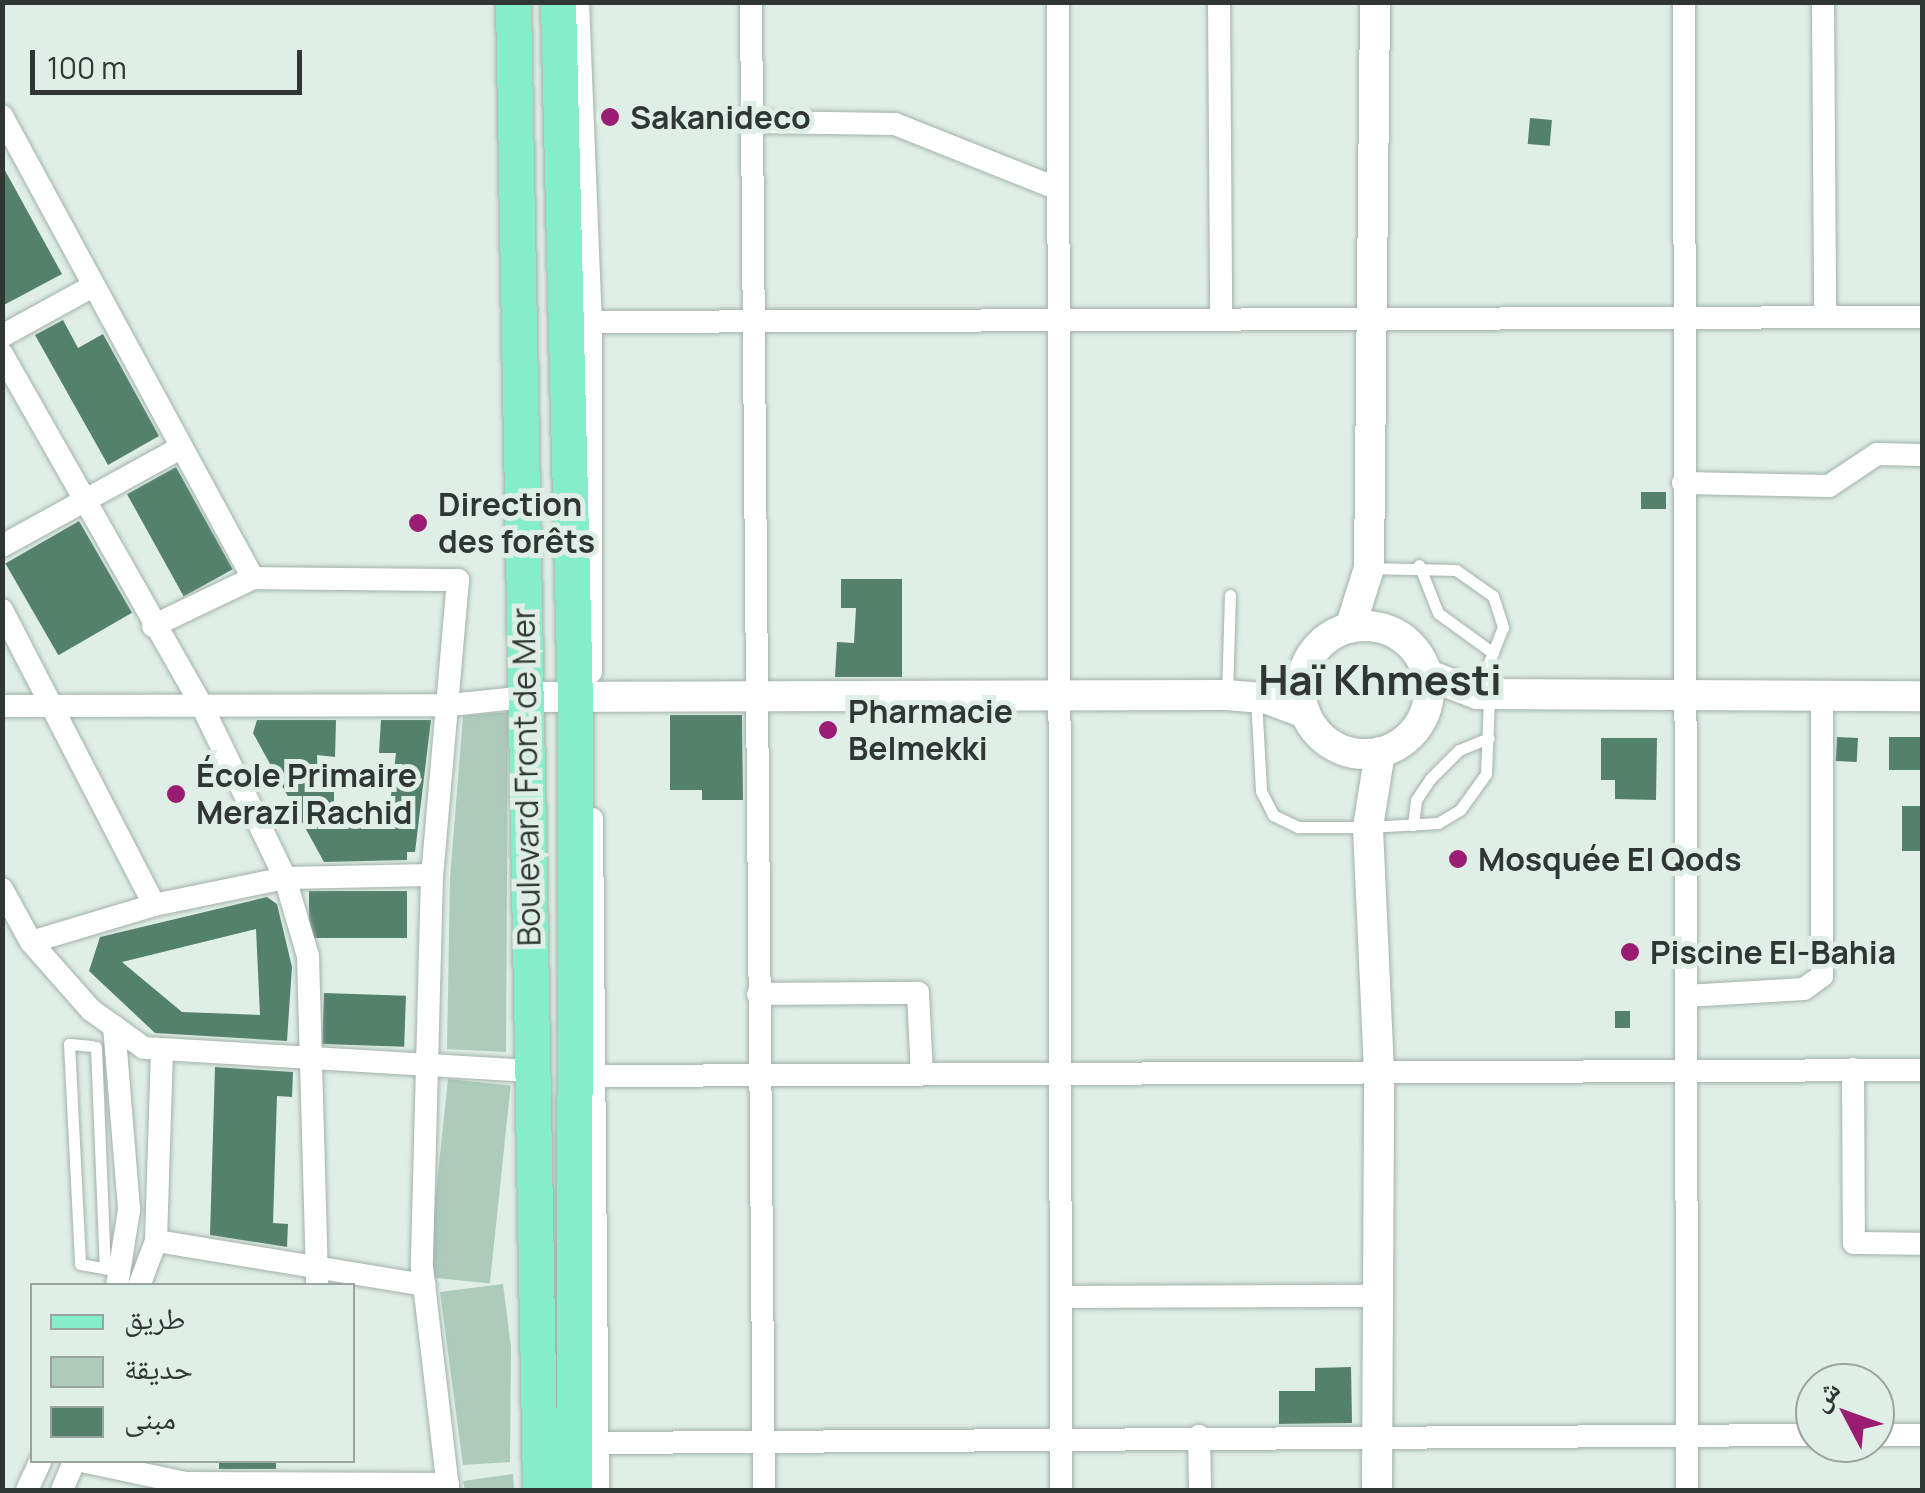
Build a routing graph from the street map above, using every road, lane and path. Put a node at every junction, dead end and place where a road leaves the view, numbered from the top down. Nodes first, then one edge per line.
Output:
1 (513, 2) edge
2 (558, 2) edge
3 (578, 2) edge
4 (751, 2) edge
5 (1058, 2) edge
6 (1219, 2) edge
7 (1375, 2) edge
8 (1684, 2) edge
9 (1823, 2) edge
10 (2, 116) edge
11 (756, 122) junction
12 (1058, 189) junction
13 (91, 287) junction
14 (1373, 316) junction
15 (1684, 316) junction
16 (1825, 316) junction
17 (1922, 317) edge
18 (1221, 318) junction
19 (756, 320) junction
20 (1058, 320) junction
21 (591, 322) junction
22 (2, 336) edge
23 (2, 354) edge
24 (182, 447) junction
25 (1922, 455) edge
26 (1683, 483) junction
27 (84, 501) junction
28 (2, 546) edge
29 (1418, 565) junction
30 (1368, 575) junction
31 (253, 578) junction
32 (1230, 595) dead end
33 (2, 610) edge
34 (154, 626) junction
35 (1350, 628) junction
36 (1386, 630) junction
37 (1493, 653) junction
38 (1426, 674) junction
39 (1302, 678) junction
40 (1684, 691) junction
41 (1478, 693) junction
42 (1822, 694) junction
43 (1922, 696) edge
44 (526, 697) junction
45 (1249, 697) junction
46 (1060, 699) junction
47 (756, 700) junction
48 (583, 702) junction
49 (450, 704) junction
50 (2, 706) edge
51 (56, 706) junction
52 (203, 708) junction
53 (1424, 711) junction
54 (1305, 713) junction
55 (1489, 738) junction
56 (1365, 752) junction
57 (1369, 817) junction
58 (1413, 825) junction
59 (432, 875) junction
60 (285, 878) junction
61 (2, 889) edge
62 (154, 905) junction
63 (10, 923) edge
64 (31, 942) junction
65 (758, 994) junction
66 (1686, 996) junction
67 (107, 1040) junction
68 (162, 1051) junction
69 (312, 1057) junction
70 (426, 1066) junction
71 (1854, 1069) junction
72 (1922, 1070) edge
73 (531, 1071) junction
74 (1378, 1071) junction
75 (758, 1073) junction
76 (1687, 1073) junction
77 (922, 1074) junction
78 (1063, 1075) junction
79 (594, 1076) junction
80 (156, 1241) junction
81 (1922, 1244) edge
82 (121, 1278) edge
83 (317, 1278) edge
84 (424, 1284) junction
85 (1378, 1296) junction
86 (1060, 1297) junction
87 (1377, 1434) junction
88 (1795, 1435) edge
89 (1895, 1435) edge
90 (1922, 1435) edge
91 (1200, 1436) junction
92 (1687, 1436) junction
93 (1061, 1438) junction
94 (598, 1443) junction
95 (765, 1443) junction
96 (40, 1463) edge
97 (75, 1463) edge
98 (88, 1463) edge
99 (308, 1478) edge
100 (184, 1487) edge
101 (448, 1487) edge
102 (27, 1490) edge
103 (62, 1490) edge
104 (540, 1490) edge
105 (574, 1490) edge
106 (598, 1490) edge
107 (764, 1490) edge
108 (1062, 1490) edge
109 (1200, 1490) edge
110 (1377, 1490) edge
111 (1687, 1490) edge

1 - 44 main road, Boulevard Front de Mer
2 - 48 main road, Boulevard Front de Mer
3 - 21 street
4 - 11 street
5 - 12 street
6 - 18 street
7 - 14 street
8 - 15 street
9 - 16 street
10 - 13 street
11 - 12 street
11 - 19 street
12 - 20 street
13 - 22 street
13 - 24 street
14 - 15 street
14 - 18 street
14 - 30 street
15 - 16 street
15 - 26 street
16 - 17 street
18 - 20 street
19 - 20 street
19 - 21 street
19 - 47 street
20 - 46 street
21 - 48 street
23 - 27 street
24 - 27 street
24 - 31 street
25 - 26 street
26 - 40 street
27 - 28 street
27 - 34 street
29 - 30 lane
29 - 37 lane
29 - 37 lane
30 - 35 street
30 - 36 street
31 - 34 street
31 - 49 street
32 - 45 lane
33 - 51 street
34 - 52 street
35 - 36 street
35 - 39 street
36 - 38 street
37 - 41 lane
38 - 41 street
38 - 53 street
39 - 45 street
39 - 54 street
40 - 41 street
40 - 42 street
40 - 66 street
41 - 53 street
41 - 55 lane
42 - 43 street
42 - 66 street
44 - 48 street
44 - 49 street
44 - 73 main road, Boulevard Front de Mer
45 - 46 street
45 - 54 street
45 - 57 lane
46 - 47 street
46 - 78 street
47 - 48 street
47 - 65 street
48 - 79 street
48 - 105 main road, Boulevard Front de Mer
49 - 52 street
49 - 59 street
50 - 51 street
51 - 52 street
51 - 62 street
52 - 60 street
53 - 56 street
54 - 56 street
55 - 58 lane
55 - 58 lane
56 - 57 street
57 - 58 lane
57 - 74 street
59 - 60 street
59 - 70 street
60 - 62 street
60 - 69 street
61 - 63 street
62 - 64 street
63 - 64 street
64 - 67 street
65 - 75 street
65 - 77 street
66 - 76 street
67 - 68 street
67 - 82 street
67 - 82 lane
68 - 69 street
68 - 80 street
69 - 70 street
69 - 83 street
70 - 73 street
70 - 84 street
71 - 72 street
71 - 76 street
71 - 81 street
73 - 104 main road, Boulevard Front de Mer
74 - 76 street
74 - 78 street
74 - 85 street
75 - 77 street
75 - 79 street
75 - 95 street
76 - 92 street
77 - 78 street
78 - 86 street
79 - 94 street
80 - 82 street
80 - 83 street
83 - 84 street
84 - 101 street
85 - 86 street
85 - 87 street
86 - 93 street
87 - 91 street
87 - 92 street
87 - 110 street
88 - 92 street
89 - 90 street
91 - 93 street
91 - 109 street
92 - 111 street
93 - 95 street
93 - 108 street
94 - 95 street
94 - 106 street
95 - 107 street
96 - 102 street
97 - 103 street
98 - 100 street
99 - 100 street
99 - 101 street

